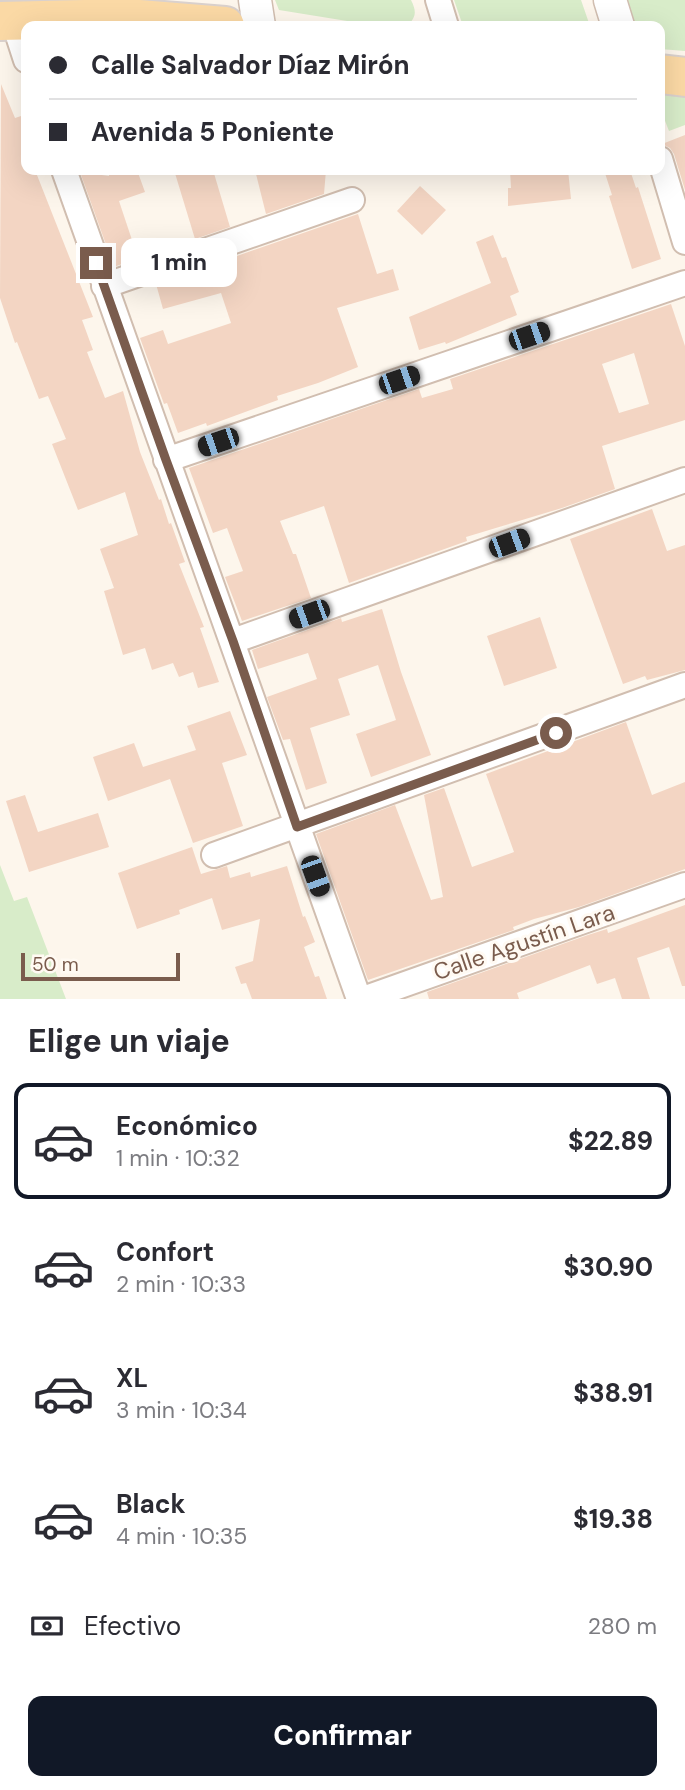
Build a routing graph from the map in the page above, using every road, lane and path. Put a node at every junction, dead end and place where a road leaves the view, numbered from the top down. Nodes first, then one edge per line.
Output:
1 (255, 0) edge
2 (438, 0) edge
3 (610, 0) edge
4 (6, 21) edge
5 (164, 21) edge
6 (258, 21) edge
7 (444, 21) edge
8 (616, 21) edge
9 (21, 50) edge
10 (665, 75) edge
11 (685, 77) edge
12 (66, 175) edge
13 (665, 175) edge
14 (352, 200) dead end
15 (685, 242) edge
16 (685, 283) edge
17 (104, 286) junction
18 (166, 460) junction
19 (685, 481) edge
20 (233, 641) junction
21 (685, 685) edge
22 (297, 827) junction
23 (214, 855) dead end
24 (685, 885) edge
25 (361, 999) edge

1 - 6 street
2 - 7 street
3 - 8 street
4 - 5 main road
4 - 9 street
10 - 11 main road
12 - 17 street
13 - 15 street
14 - 17 street
16 - 18 street
17 - 18 street
18 - 20 street
19 - 20 street
20 - 22 street
21 - 22 street
22 - 23 street
22 - 25 street
24 - 25 street, Calle Agustín Lara

